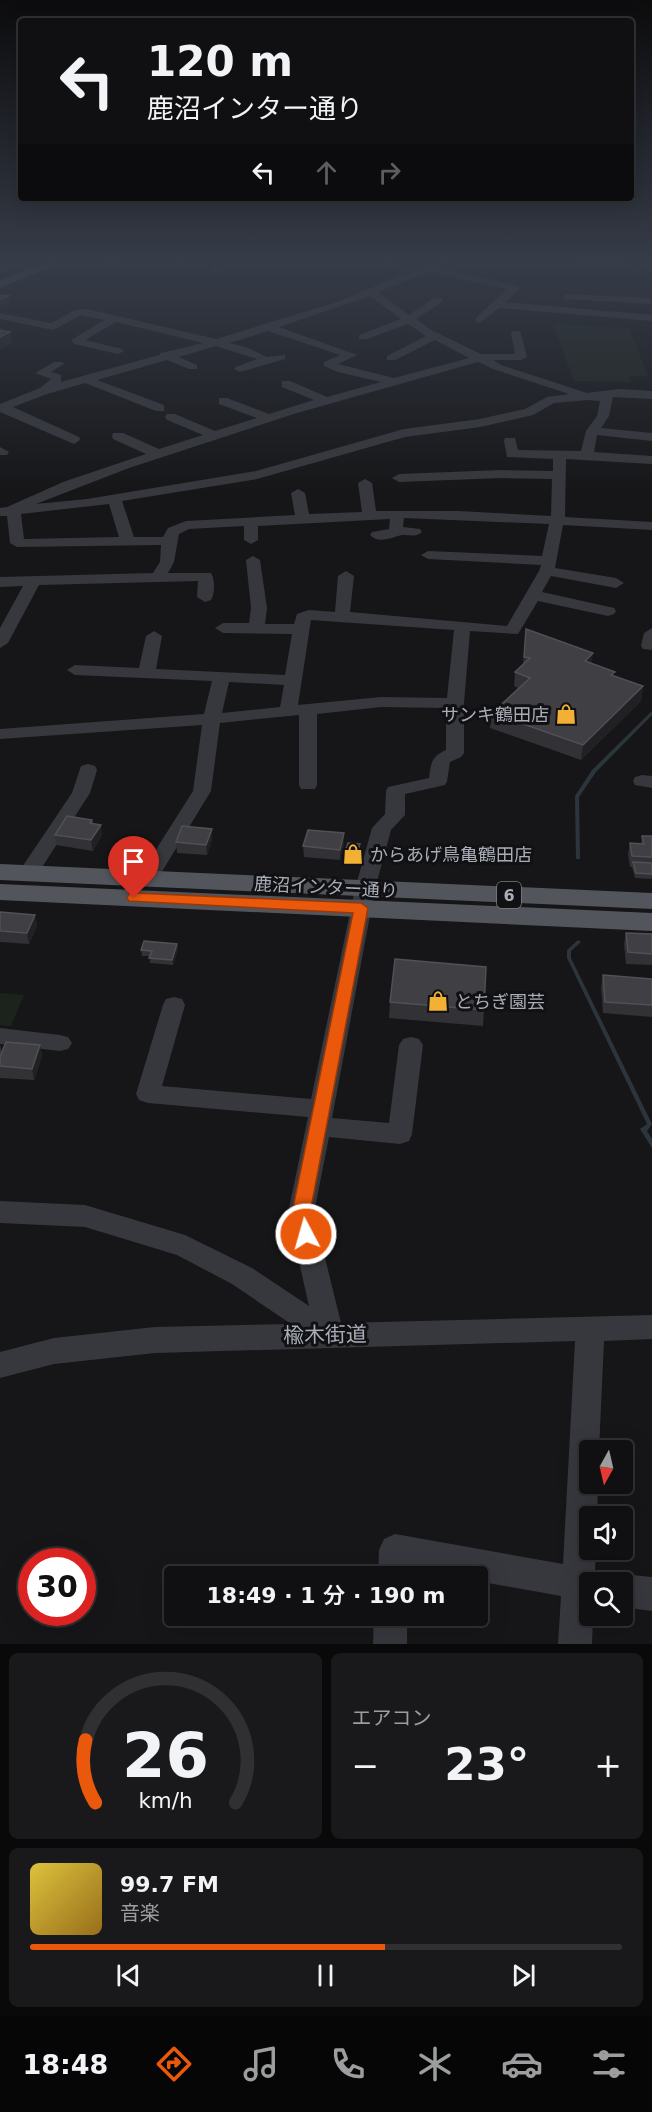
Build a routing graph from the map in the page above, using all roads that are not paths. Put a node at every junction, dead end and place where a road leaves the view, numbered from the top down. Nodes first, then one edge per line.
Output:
1 (77, 340) edge
2 (204, 340) edge
3 (222, 340) edge
4 (305, 340) edge
5 (427, 340) edge
6 (442, 340) edge
7 (517, 340) edge
8 (214, 342) junction
9 (118, 351) dead end
10 (165, 355) junction
11 (281, 357) dead end
12 (391, 358) dead end
13 (479, 358) junction
14 (264, 362) junction
15 (58, 364) dead end
16 (225, 364) dead end
17 (328, 364) junction
18 (193, 366) dead end
19 (316, 368) dead end
20 (240, 369) junction
21 (262, 376) dead end
22 (522, 376) junction
23 (85, 379) junction
24 (505, 381) dead end
25 (393, 382) junction
26 (285, 384) dead end
27 (43, 391) junction
28 (651, 394) edge
29 (586, 396) junction
30 (223, 401) dead end
31 (326, 401) junction
32 (1, 408) edge
33 (160, 408) dead end
34 (171, 417) dead end
35 (269, 418) junction
36 (592, 430) junction
37 (118, 436) dead end
38 (215, 436) junction
39 (652, 437) edge
40 (74, 440) dead end
41 (510, 441) dead end
42 (158, 454) junction
43 (587, 454) junction
44 (560, 455) junction
45 (652, 460) edge
46 (558, 475) junction
47 (399, 478) dead end
48 (365, 483) dead end
49 (298, 493) dead end
50 (114, 499) junction
51 (7, 512) edge
52 (397, 514) junction
53 (370, 515) junction
54 (303, 518) junction
55 (251, 521) junction
56 (557, 522) junction
57 (652, 526) edge
58 (396, 531) junction
59 (415, 532) dead end
60 (377, 535) dead end
61 (251, 540) dead end
62 (169, 541) junction
63 (128, 542) junction
64 (428, 555) dead end
65 (253, 560) dead end
66 (548, 566) junction
67 (346, 576) dead end
68 (158, 577) junction
69 (34, 580) junction
70 (0, 582) edge
71 (616, 583) dead end
72 (533, 595) junction
73 (205, 597) dead end
74 (608, 611) dead end
75 (342, 617) junction
76 (462, 625) junction
77 (223, 628) dead end
78 (256, 628) junction
79 (301, 629) junction
80 (154, 636) dead end
81 (0, 643) edge
82 (75, 670) dead end
83 (147, 672) junction
84 (222, 675) junction
85 (294, 680) junction
86 (455, 704) junction
87 (308, 709) junction
88 (288, 711) junction
89 (212, 719) junction
90 (0, 735) edge
91 (88, 770) dead end
92 (308, 785) dead end
93 (0, 872) edge
94 (28, 873) junction
95 (148, 878) junction
96 (0, 892) edge
97 (363, 898) junction
98 (652, 901) edge
99 (652, 922) edge
100 (174, 1005) dead end
101 (0, 1036) edge
102 (60, 1043) dead end
103 (411, 1045) dead end
104 (320, 1118) junction
105 (0, 1212) edge
106 (652, 1327) edge
107 (590, 1330) junction
108 (330, 1335) junction
109 (0, 1365) edge
110 (394, 1566) edge
111 (484, 1566) edge
112 (488, 1567) edge
113 (584, 1572) edge
114 (579, 1583) edge
115 (633, 1591) edge
116 (652, 1594) edge
117 (579, 1617) edge
118 (391, 1626) edge
119 (390, 1644) edge
120 (575, 1644) edge

1 - 9 street
2 - 8 street
3 - 8 street
4 - 17 street
5 - 12 street
6 - 13 street
7 - 13 street
8 - 10 street
8 - 14 street
10 - 18 street
10 - 23 street
11 - 14 street
13 - 22 street
13 - 25 street
14 - 20 street
15 - 27 street
16 - 20 street
17 - 19 street
17 - 25 street
20 - 21 street
22 - 24 street
22 - 29 street
23 - 27 street
23 - 33 street
25 - 31 street
26 - 31 street
27 - 32 street
28 - 29 street
29 - 36 street
29 - 50 street
30 - 35 street
31 - 35 street
32 - 40 street
34 - 38 street
35 - 38 street
36 - 39 street
36 - 43 street
37 - 42 street
38 - 42 street
41 - 44 street
42 - 51 street
43 - 44 street
43 - 45 street
44 - 46 street
46 - 47 street
46 - 56 street
48 - 53 street
49 - 54 street
50 - 51 street
50 - 63 street
51 - 63 street
52 - 53 street
52 - 56 street
52 - 58 street
53 - 54 street
54 - 55 street
55 - 61 street
55 - 62 street
56 - 57 street
56 - 66 street
58 - 59 street
58 - 60 street
62 - 63 street
62 - 68 street
64 - 66 street
65 - 78 street
66 - 71 street
66 - 72 street
67 - 75 street
68 - 69 street
68 - 73 street
69 - 70 street
69 - 81 street
72 - 74 street
72 - 76 street
75 - 76 street
75 - 79 street
76 - 86 street
77 - 78 street
78 - 79 street
79 - 85 street
80 - 83 street
82 - 83 street
83 - 84 street
84 - 85 street
84 - 89 street
85 - 88 street
86 - 87 street
86 - 97 street
87 - 88 street
87 - 92 street
88 - 89 street
89 - 90 street
89 - 95 street
91 - 94 street
93 - 94 main road, 鹿沼インター通り / 6
94 - 95 main road, 鹿沼インター通り / 6
95 - 97 main road, 鹿沼インター通り / 6
96 - 97 main road, 鹿沼インター通り / 6
97 - 98 main road, 鹿沼インター通り / 6
97 - 99 main road, 鹿沼インター通り / 6
97 - 104 street
100 - 104 street
101 - 102 street
103 - 104 street
104 - 108 street
105 - 108 street
106 - 107 street, 楡木街道
107 - 108 street, 楡木街道
107 - 113 street
108 - 109 street, 楡木街道
110 - 111 street
112 - 114 street
115 - 116 street
117 - 120 street
118 - 119 street

